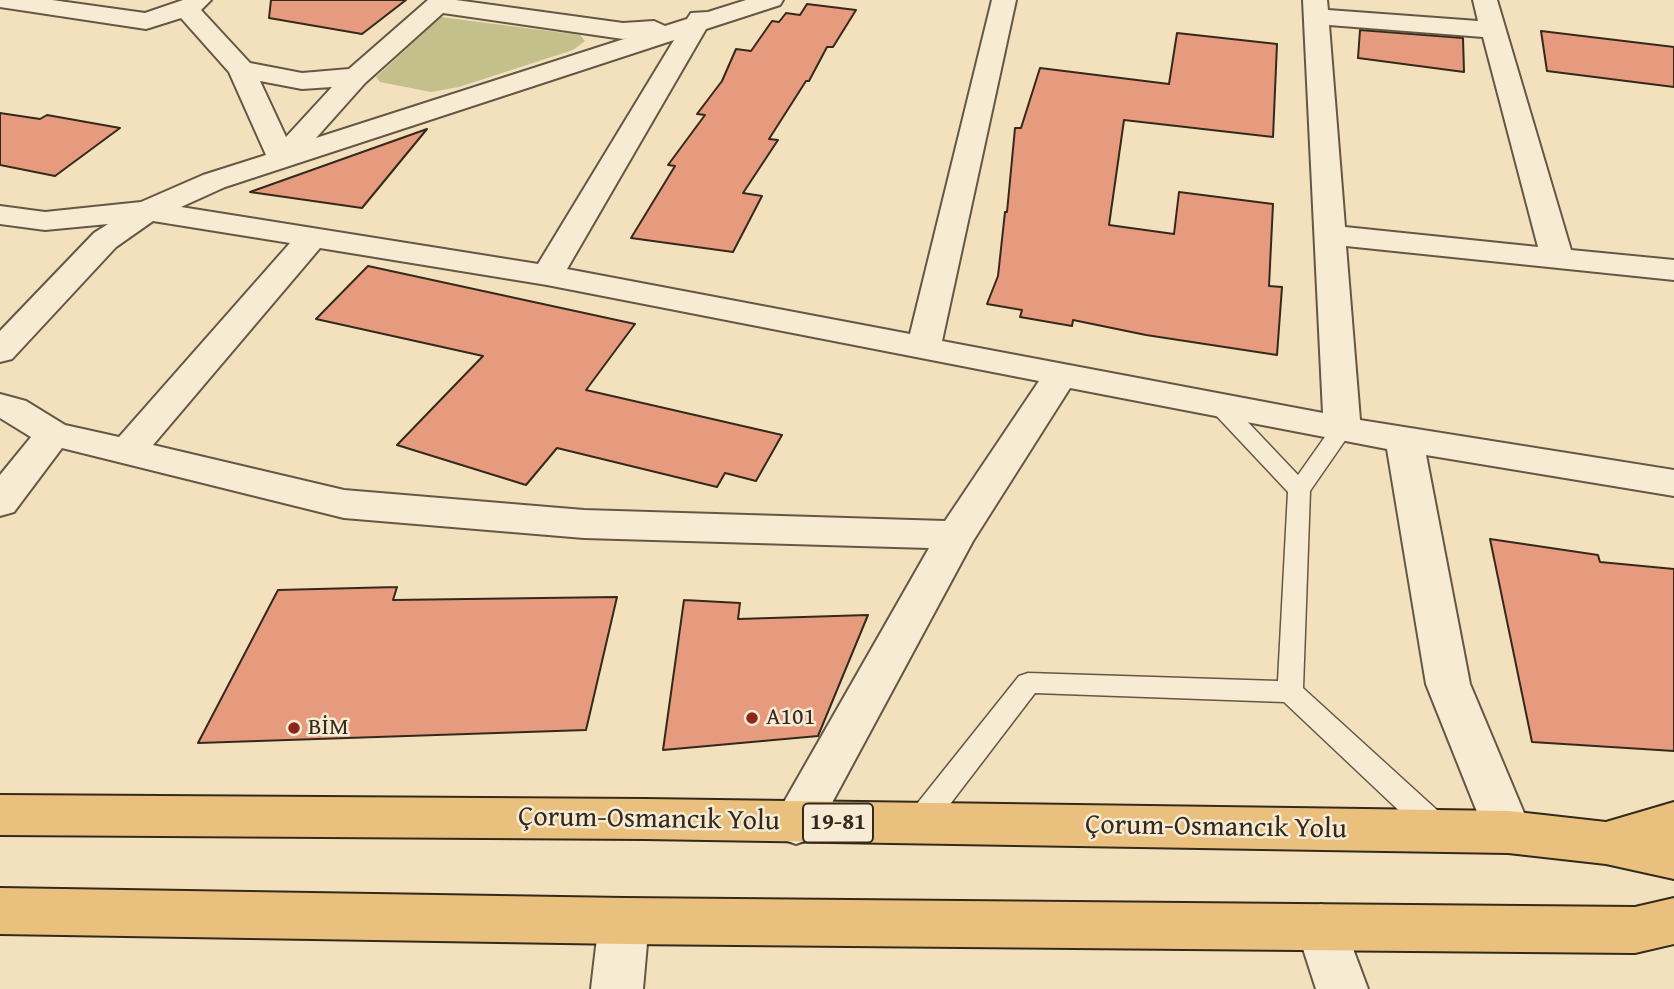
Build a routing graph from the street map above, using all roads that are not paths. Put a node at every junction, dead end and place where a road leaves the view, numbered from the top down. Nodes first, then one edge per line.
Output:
1 (0, 0) edge
2 (713, 0) edge
3 (771, 0) edge
4 (1004, 0) edge
5 (1485, 0) edge
6 (440, 2) edge
7 (193, 5) edge
8 (1316, 9) edge
9 (694, 26) junction
10 (1492, 30) junction
11 (241, 69) junction
12 (356, 77) junction
13 (282, 159) junction
14 (147, 211) junction
15 (0, 215) edge
16 (1330, 235) junction
17 (313, 237) junction
18 (1558, 260) junction
19 (1674, 270) edge
20 (547, 275) junction
21 (924, 346) junction
22 (0, 351) edge
23 (1062, 373) junction
24 (1218, 404) junction
25 (0, 406) edge
26 (1342, 429) junction
27 (52, 435) junction
28 (1405, 439) junction
29 (127, 452) junction
30 (1674, 483) edge
31 (1299, 490) junction
32 (0, 502) edge
33 (956, 535) junction
34 (1290, 692) junction
35 (0, 815) edge
36 (796, 823) junction
37 (1674, 823) edge
38 (918, 824) junction
39 (1440, 831) junction
40 (1508, 832) junction
41 (1605, 842) junction
42 (1674, 858) edge
43 (0, 911) edge
44 (624, 921) junction
45 (1321, 927) junction
46 (1661, 930) edge
47 (617, 989) edge
48 (1342, 989) edge

1 - 7 street
2 - 9 street
3 - 9 street
4 - 21 street
5 - 10 street
6 - 9 street
6 - 12 street
7 - 11 street
8 - 10 street
8 - 16 street
9 - 13 street
9 - 20 street
10 - 18 street
11 - 12 street
11 - 13 street
12 - 13 street
13 - 14 street
14 - 15 street
14 - 17 street
14 - 22 street
16 - 18 street
16 - 26 street
17 - 20 street
17 - 29 street
18 - 19 street
20 - 21 street
21 - 23 street
23 - 24 street
23 - 33 street
24 - 26 street
24 - 31 lane
25 - 27 street
26 - 28 street
26 - 31 lane
27 - 29 street
27 - 32 street
28 - 30 street
28 - 40 street
29 - 33 street
31 - 34 lane
33 - 36 street
34 - 38 lane
34 - 39 lane
35 - 36 highway, Çorum-Osmancık Yolu / 19-81
36 - 38 highway, Çorum-Osmancık Yolu / 19-81
37 - 41 highway
38 - 39 highway, Çorum-Osmancık Yolu / 19-81
39 - 40 highway, Çorum-Osmancık Yolu / 19-81
40 - 41 highway, Çorum-Osmancık Yolu / 19-81
41 - 42 highway, Çorum-Osmancık Yolu / 19-81
43 - 44 highway
44 - 45 highway
44 - 47 street
45 - 46 highway
45 - 48 street

